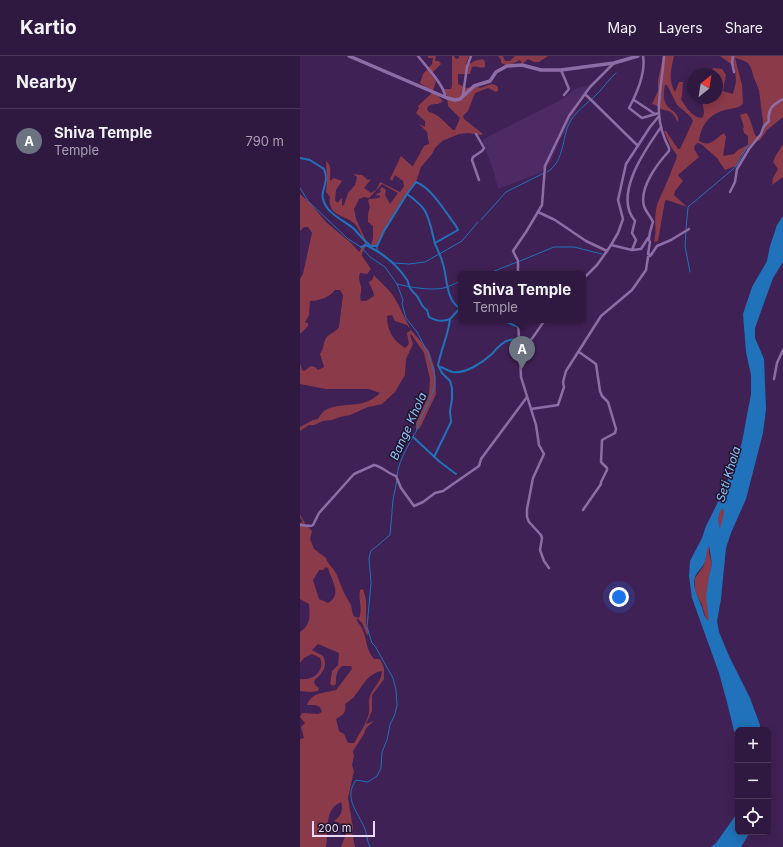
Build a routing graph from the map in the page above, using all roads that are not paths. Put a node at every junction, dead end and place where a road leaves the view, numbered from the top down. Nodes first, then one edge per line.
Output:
1 (349, 56) edge
2 (418, 56) edge
3 (471, 56) edge
4 (638, 56) edge
5 (643, 56) edge
6 (664, 56) edge
7 (733, 56) edge
8 (629, 58) edge
9 (614, 63) junction
10 (561, 70) junction
11 (734, 72) dead end
12 (585, 94) junction
13 (564, 95) dead end
14 (444, 96) junction
15 (462, 97) junction
16 (783, 99) edge
17 (634, 100) junction
18 (658, 114) junction
19 (661, 127) junction
20 (476, 134) dead end
21 (638, 146) junction
22 (480, 180) dead end
23 (730, 192) dead end
24 (538, 212) junction
25 (689, 229) dead end
26 (649, 239) junction
27 (611, 245) junction
28 (632, 250) junction
29 (607, 251) junction
30 (651, 255) junction
31 (518, 271) edge
32 (586, 276) edge
33 (518, 323) edge
34 (543, 323) edge
35 (519, 344) junction
36 (783, 350) edge
37 (579, 352) junction
38 (774, 379) dead end
39 (527, 397) junction
40 (530, 409) junction
41 (583, 510) dead end
42 (300, 525) edge
43 (548, 568) dead end

1 - 14 street
2 - 14 street
3 - 15 street
4 - 8 street
5 - 17 street
6 - 18 street
7 - 11 street
8 - 9 street
9 - 10 street
9 - 12 street
10 - 13 street
10 - 15 street
12 - 21 street
12 - 24 street
14 - 15 street
16 - 23 street
17 - 18 street
17 - 18 street
18 - 19 street
18 - 21 street
19 - 26 street
19 - 28 street
20 - 22 street
21 - 27 street
24 - 29 street
24 - 31 street
25 - 30 street
26 - 28 street
26 - 30 street
27 - 28 street
27 - 29 street
29 - 32 street
30 - 37 street
33 - 35 street
34 - 35 street
35 - 39 street
36 - 38 street
37 - 40 street
37 - 41 street
39 - 40 street
39 - 42 street
40 - 43 street

